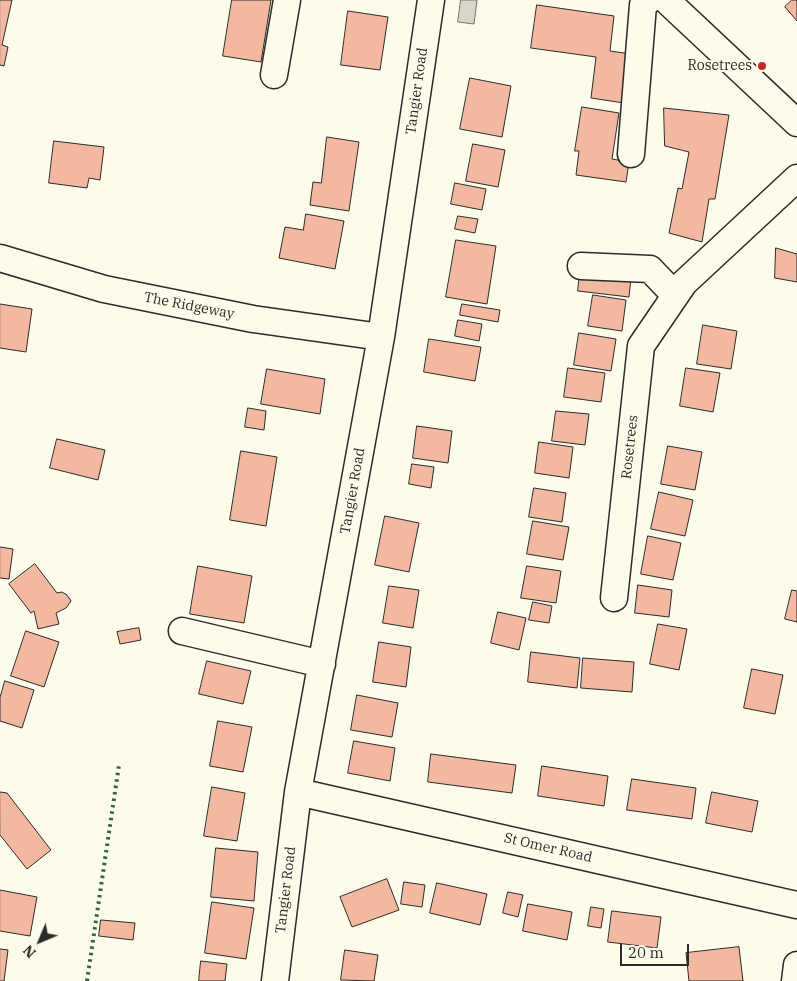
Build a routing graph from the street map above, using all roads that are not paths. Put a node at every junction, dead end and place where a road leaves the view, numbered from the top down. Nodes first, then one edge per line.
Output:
1 (287, 0) edge
2 (431, 0) edge
3 (649, 0) edge
4 (666, 0) edge
5 (274, 75) dead end
6 (797, 123) edge
7 (631, 154) dead end
8 (797, 178) edge
9 (0, 258) edge
10 (581, 266) dead end
11 (675, 295) junction
12 (381, 337) junction
13 (614, 598) dead end
14 (182, 631) dead end
15 (322, 664) junction
16 (298, 792) junction
17 (797, 905) edge
18 (797, 965) edge
19 (275, 981) edge
20 (795, 981) edge

1 - 5 street
2 - 12 street, Tangier Road
3 - 7 street
4 - 6 street
8 - 11 street, Rosetrees
9 - 12 street, The Ridgeway
10 - 11 street
11 - 13 street, Rosetrees
12 - 15 street, Tangier Road
14 - 15 street
15 - 16 street, Tangier Road
16 - 17 street, St Omer Road
16 - 19 street, Tangier Road
18 - 20 street

